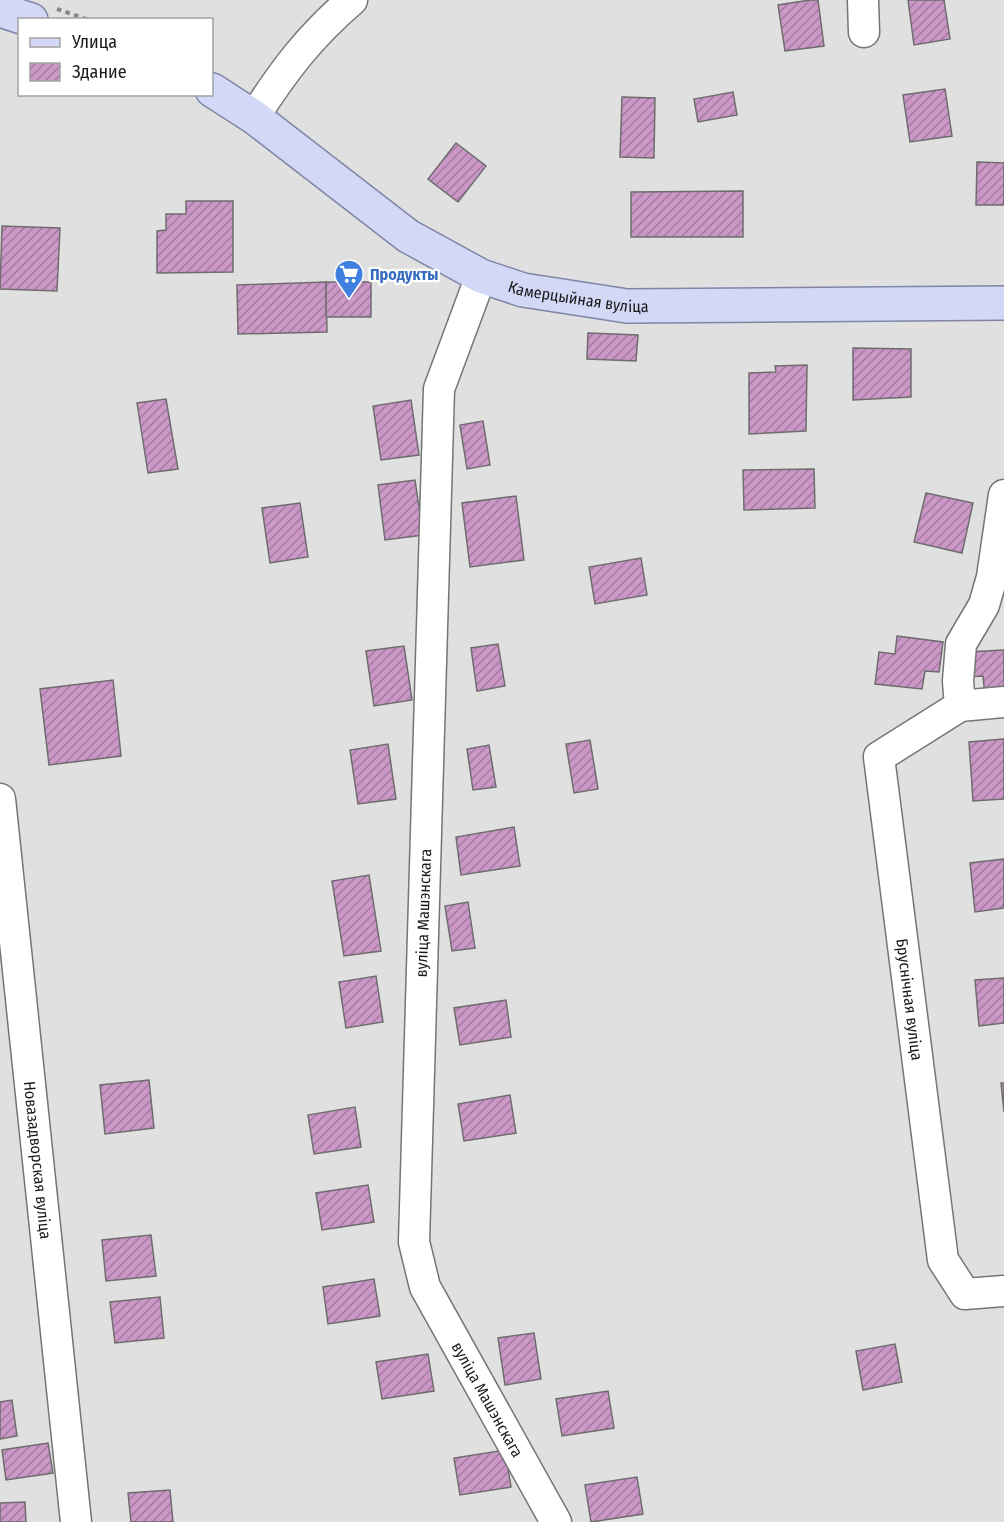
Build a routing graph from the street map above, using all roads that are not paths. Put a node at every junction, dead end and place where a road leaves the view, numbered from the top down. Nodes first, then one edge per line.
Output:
1 (352, 0) edge
2 (863, 0) edge
3 (0, 10) edge
4 (25, 18) edge
5 (864, 32) dead end
6 (213, 91) edge
7 (254, 117) junction
8 (481, 276) junction
9 (1004, 303) edge
10 (1004, 495) edge
11 (1004, 702) edge
12 (960, 706) junction
13 (0, 799) edge
14 (1004, 1291) edge
15 (76, 1522) edge
16 (556, 1522) edge

1 - 7 street
2 - 5 street
3 - 4 main road
6 - 7 main road, Камерцыйная вуліца
7 - 8 main road, Камерцыйная вуліца
8 - 9 main road, Камерцыйная вуліца
8 - 16 street, вуліца Машэнскага
10 - 12 street
11 - 12 street
12 - 14 street, Бруснічная вуліца
13 - 15 street, Новазадворская вуліца

